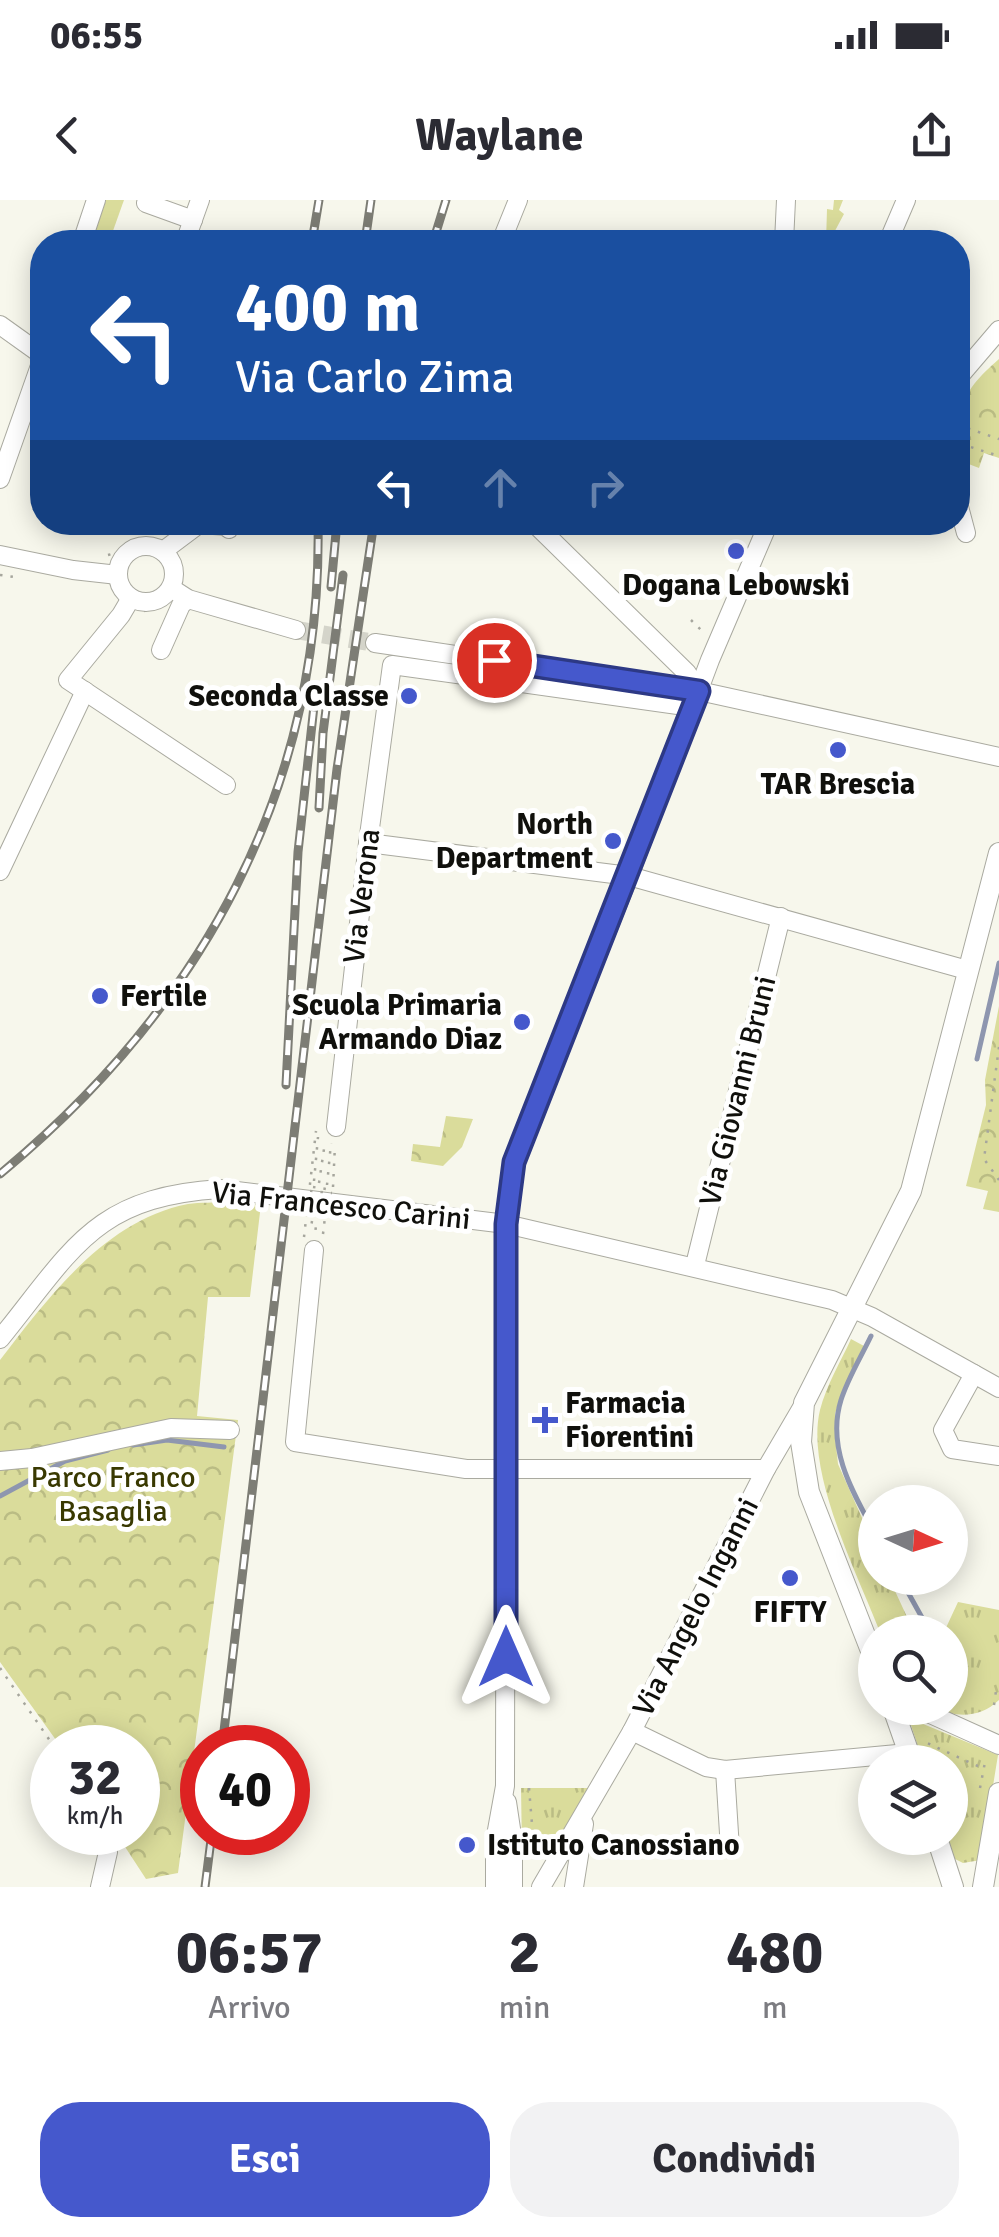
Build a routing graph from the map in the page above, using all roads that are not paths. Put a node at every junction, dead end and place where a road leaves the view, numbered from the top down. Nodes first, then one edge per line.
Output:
1 (96, 200) edge
2 (148, 200) edge
3 (200, 200) edge
4 (518, 200) edge
5 (786, 200) edge
6 (906, 200) edge
7 (192, 220) junction
8 (86, 230) edge
9 (189, 230) edge
10 (506, 230) edge
11 (785, 230) edge
12 (893, 230) edge
13 (0, 326) edge
14 (999, 330) edge
15 (30, 349) edge
16 (970, 364) edge
17 (30, 393) edge
18 (0, 479) edge
19 (179, 535) edge
20 (546, 535) edge
21 (764, 535) edge
22 (159, 547) junction
23 (0, 555) edge
24 (118, 575) junction
25 (170, 588) junction
26 (131, 598) junction
27 (188, 598) junction
28 (296, 630) tunnel mouth
29 (375, 642) tunnel mouth
30 (162, 650) dead end
31 (84, 691) junction
32 (696, 699) junction
33 (999, 756) edge
34 (226, 785) dead end
35 (368, 843) junction
36 (999, 853) edge
37 (0, 872) edge
38 (629, 876) junction
39 (781, 918) junction
40 (966, 970) junction
41 (334, 1130) road end
42 (506, 1224) junction
43 (313, 1242) road end
44 (695, 1266) junction
45 (852, 1308) junction
46 (0, 1339) edge
47 (974, 1374) junction
48 (999, 1388) edge
49 (804, 1403) junction
50 (230, 1430) dead end
51 (999, 1456) edge
52 (0, 1461) edge
53 (766, 1468) junction
54 (507, 1471) junction
55 (858, 1617) edge
56 (949, 1725) edge
57 (632, 1731) junction
58 (993, 1748) edge
59 (858, 1761) edge
60 (725, 1770) junction
61 (504, 1786) junction
62 (999, 1793) edge
63 (586, 1809) junction
64 (730, 1850) dead end
65 (513, 1854) junction
66 (107, 1855) edge
67 (557, 1860) junction
68 (950, 1877) edge
69 (985, 1877) edge
70 (100, 1887) edge
71 (494, 1887) edge
72 (513, 1887) edge
73 (542, 1887) edge
74 (574, 1887) edge

1 - 8 street
2 - 7 street
3 - 7 street
4 - 10 street
5 - 11 street
6 - 12 street
7 - 9 street
13 - 15 street
14 - 16 street
17 - 18 street
19 - 22 street
20 - 32 street
21 - 32 street
22 - 24 street
22 - 25 street
23 - 24 street
24 - 26 street
25 - 26 street
25 - 27 street
26 - 31 street
27 - 28 street
27 - 30 street
29 - 32 street
31 - 34 street
31 - 37 street
32 - 33 street
32 - 35 street, Via Verona
32 - 38 street
35 - 38 street
35 - 41 street, Via Verona
36 - 40 main road
38 - 39 street
38 - 42 street
39 - 40 street
39 - 44 street, Via Giovanni Bruni
40 - 45 main road
42 - 44 street, Via Francesco Carini
42 - 46 street, Via Francesco Carini
42 - 54 street
43 - 54 street
44 - 45 street, Via Francesco Carini
45 - 47 street, Via Francesco Carini
45 - 49 main road
47 - 48 street, Via Francesco Carini
47 - 51 street
49 - 53 street, Via Angelo Inganni
49 - 55 main road
50 - 52 street
53 - 54 street
53 - 57 street, Via Angelo Inganni
54 - 61 street
56 - 58 street
57 - 60 street
57 - 63 street, Via Angelo Inganni
59 - 60 street
60 - 64 street
61 - 65 street
61 - 71 street
62 - 69 main road
63 - 67 street, Via Angelo Inganni
63 - 74 street, Via Angelo Inganni
65 - 67 street
65 - 72 street
66 - 70 street
67 - 73 street, Via Angelo Inganni
68 - 69 main road

